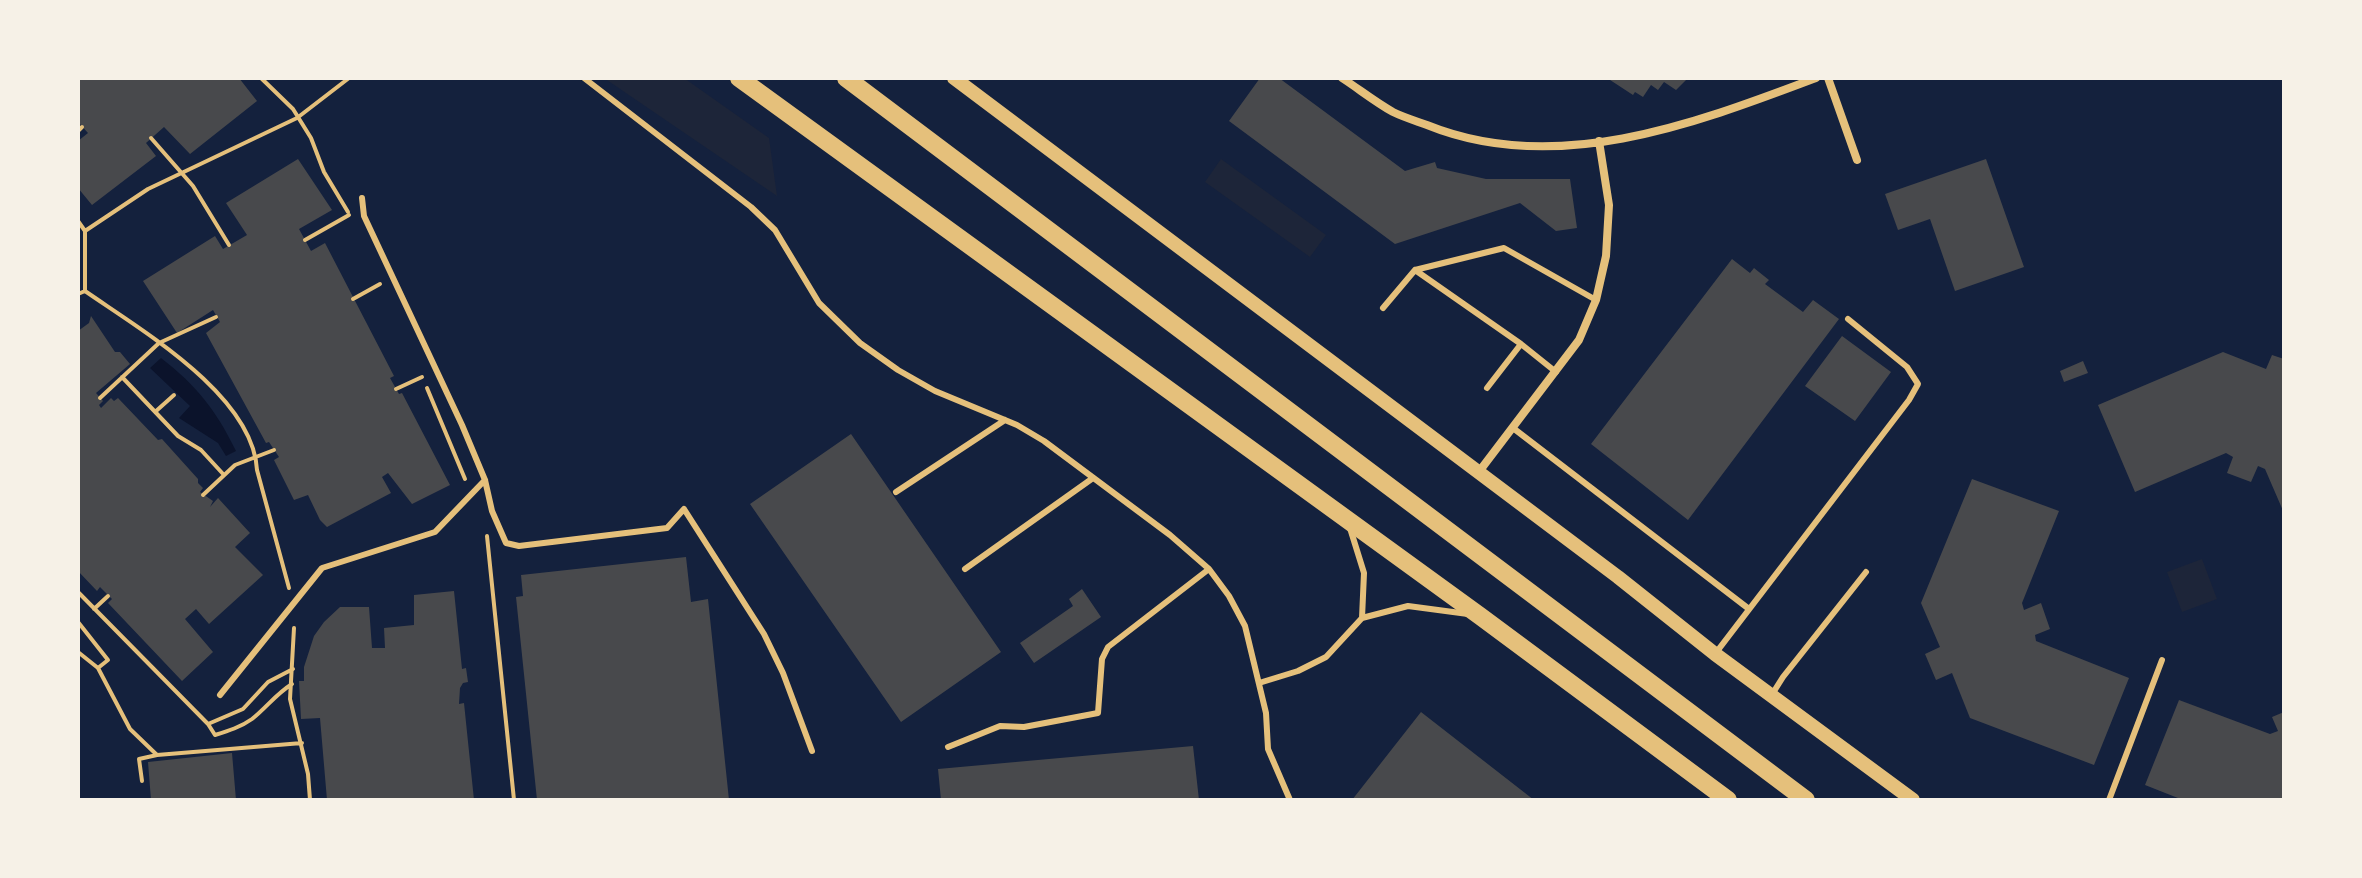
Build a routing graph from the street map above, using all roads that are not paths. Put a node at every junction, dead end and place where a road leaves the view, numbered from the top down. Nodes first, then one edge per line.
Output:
1 (584, 78) edge
2 (739, 78) edge
3 (846, 78) edge
4 (954, 78) edge
5 (1342, 78) edge
6 (1816, 78) edge
7 (1828, 78) edge
8 (1599, 141) junction
9 (1857, 160) dead end
10 (362, 198) dead end
11 (1415, 270) junction
12 (1596, 300) junction
13 (1383, 308) dead end
14 (1848, 319) dead end
15 (1521, 344) junction
16 (1556, 372) junction
17 (1487, 388) dead end
18 (1005, 420) junction
19 (1513, 428) junction
20 (1478, 473) junction
21 (1093, 478) junction
22 (485, 480) junction
23 (896, 492) dead end
24 (1348, 521) junction
25 (965, 569) dead end
26 (1209, 569) junction
27 (1866, 572) dead end
28 (1749, 609) junction
29 (1480, 616) junction
30 (1362, 618) junction
31 (1715, 654) junction
32 (2162, 660) dead end
33 (1259, 683) junction
34 (220, 695) dead end
35 (1771, 696) junction
36 (948, 747) dead end
37 (812, 751) dead end
38 (1290, 800) edge
39 (1728, 800) edge
40 (1806, 800) edge
41 (1913, 800) edge
42 (2109, 800) edge

1 - 18 lane
2 - 24 highway
3 - 40 highway
4 - 20 street
5 - 8 street
6 - 8 street
7 - 9 street
8 - 12 street
10 - 22 lane
11 - 12 lane
11 - 13 lane
11 - 15 lane
12 - 16 street
14 - 28 lane
15 - 16 lane
15 - 17 lane
16 - 19 street
18 - 21 lane
18 - 23 lane
19 - 20 street
19 - 28 lane
20 - 31 street
21 - 25 lane
21 - 26 lane
22 - 34 lane
22 - 37 lane
24 - 29 highway
24 - 30 lane
26 - 33 lane
26 - 36 lane
27 - 35 lane
28 - 31 lane
29 - 30 lane
29 - 39 highway
30 - 33 lane
31 - 35 street
32 - 42 lane
33 - 38 lane
35 - 41 street

